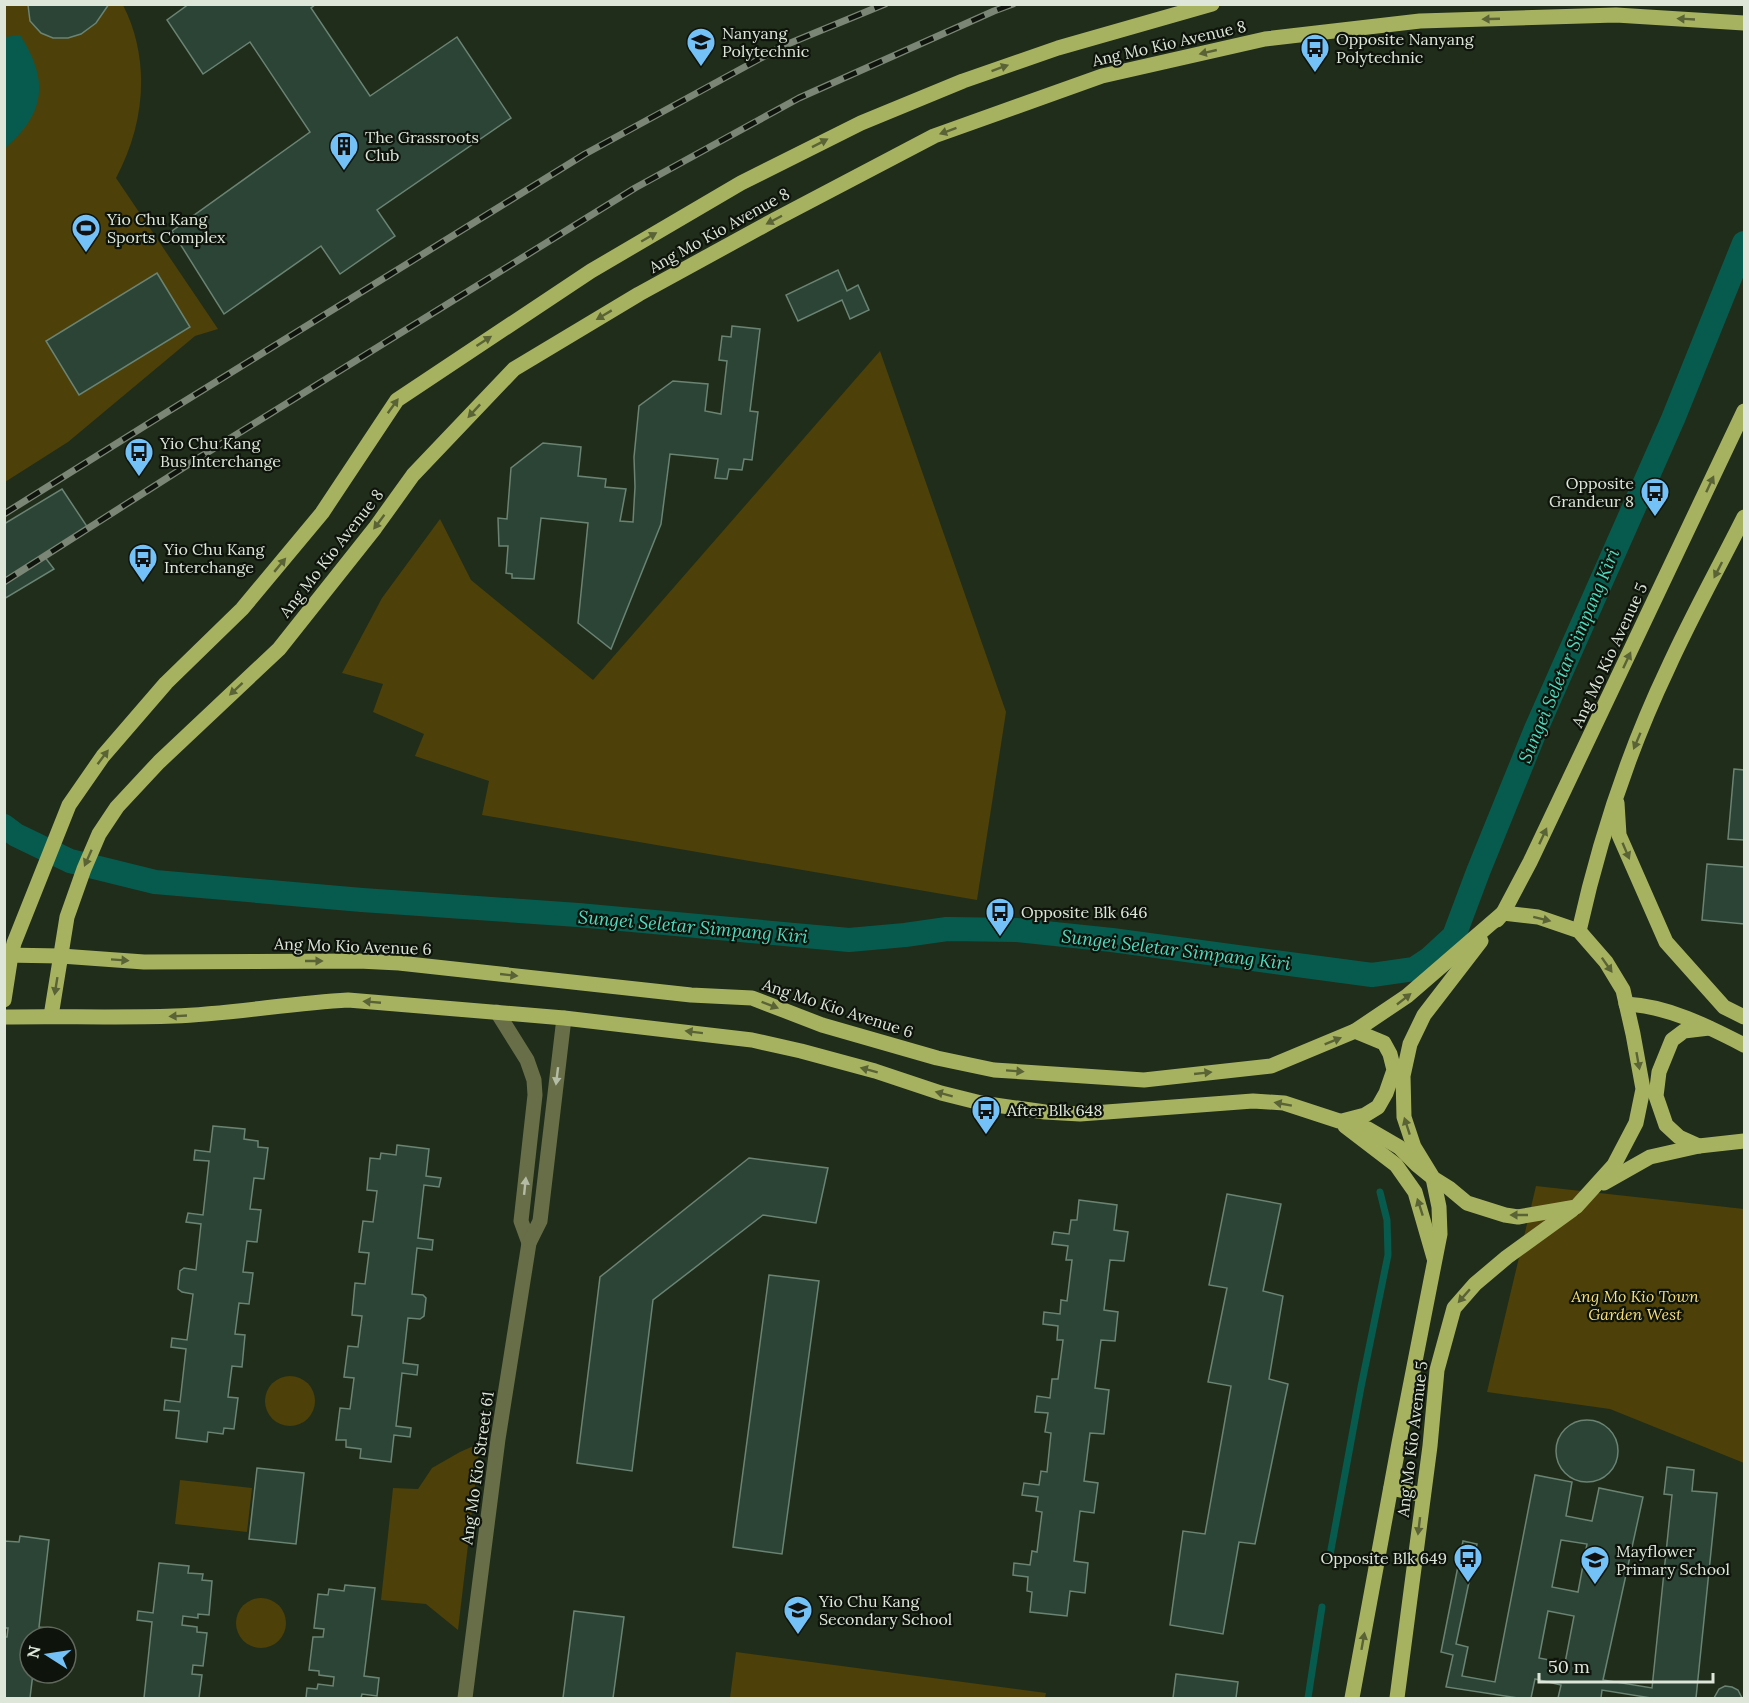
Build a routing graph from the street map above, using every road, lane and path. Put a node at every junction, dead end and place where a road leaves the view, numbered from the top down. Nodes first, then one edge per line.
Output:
1 (1212, 4) edge
2 (1744, 23) edge
3 (1744, 411) edge
4 (1744, 518) edge
5 (1616, 794) junction
6 (1503, 913) junction
7 (1579, 931) junction
8 (8, 955) edge
9 (61, 956) junction
10 (4, 1000) edge
11 (1626, 1004) junction
12 (497, 1012) junction
13 (51, 1016) junction
14 (4, 1017) edge
15 (1744, 1017) edge
16 (564, 1018) junction
17 (1709, 1028) junction
18 (1355, 1031) junction
19 (1744, 1045) edge
20 (1339, 1121) junction
21 (1744, 1141) edge
22 (1699, 1146) junction
23 (1433, 1178) junction
24 (1576, 1207) junction
25 (529, 1243) junction
26 (1435, 1263) junction
27 (1391, 1488) junction
28 (1423, 1495) junction
29 (465, 1698) edge
30 (1352, 1698) edge
31 (1397, 1698) edge

8 -> 1 main road, Ang Mo Kio Avenue 8
2 -> 9 main road, Ang Mo Kio Avenue 8
6 -> 3 main road, Ang Mo Kio Avenue 5
4 -> 5 main road
5 - 7 main road
5 -> 15 main road
6 -> 7 main road
18 -> 6 main road, Ang Mo Kio Avenue 6
23 -> 6 main road
7 -> 11 main road
8 - 9 main road, Ang Mo Kio Avenue 6
8 - 10 main road, Ang Mo Kio Avenue 8
9 -> 13 main road, Ang Mo Kio Avenue 8
9 -> 18 main road, Ang Mo Kio Avenue 6
11 - 17 main road
11 -> 24 main road
12 -> 13 main road
12 - 16 main road
25 -> 12 street, Ang Mo Kio Street 61
13 - 14 main road
20 -> 16 main road
16 -> 25 street, Ang Mo Kio Street 61
17 - 19 main road
17 - 22 main road
18 - 20 main road
20 - 23 main road
26 -> 20 main road
21 - 22 main road
22 - 24 main road
24 -> 23 main road
23 - 26 main road, Ang Mo Kio Avenue 5
24 -> 28 main road, Ang Mo Kio Avenue 5
25 - 29 street, Ang Mo Kio Street 61
26 - 27 main road, Ang Mo Kio Avenue 5
27 - 28 main road
30 -> 27 main road, Ang Mo Kio Avenue 5
28 -> 31 main road, Ang Mo Kio Avenue 5

